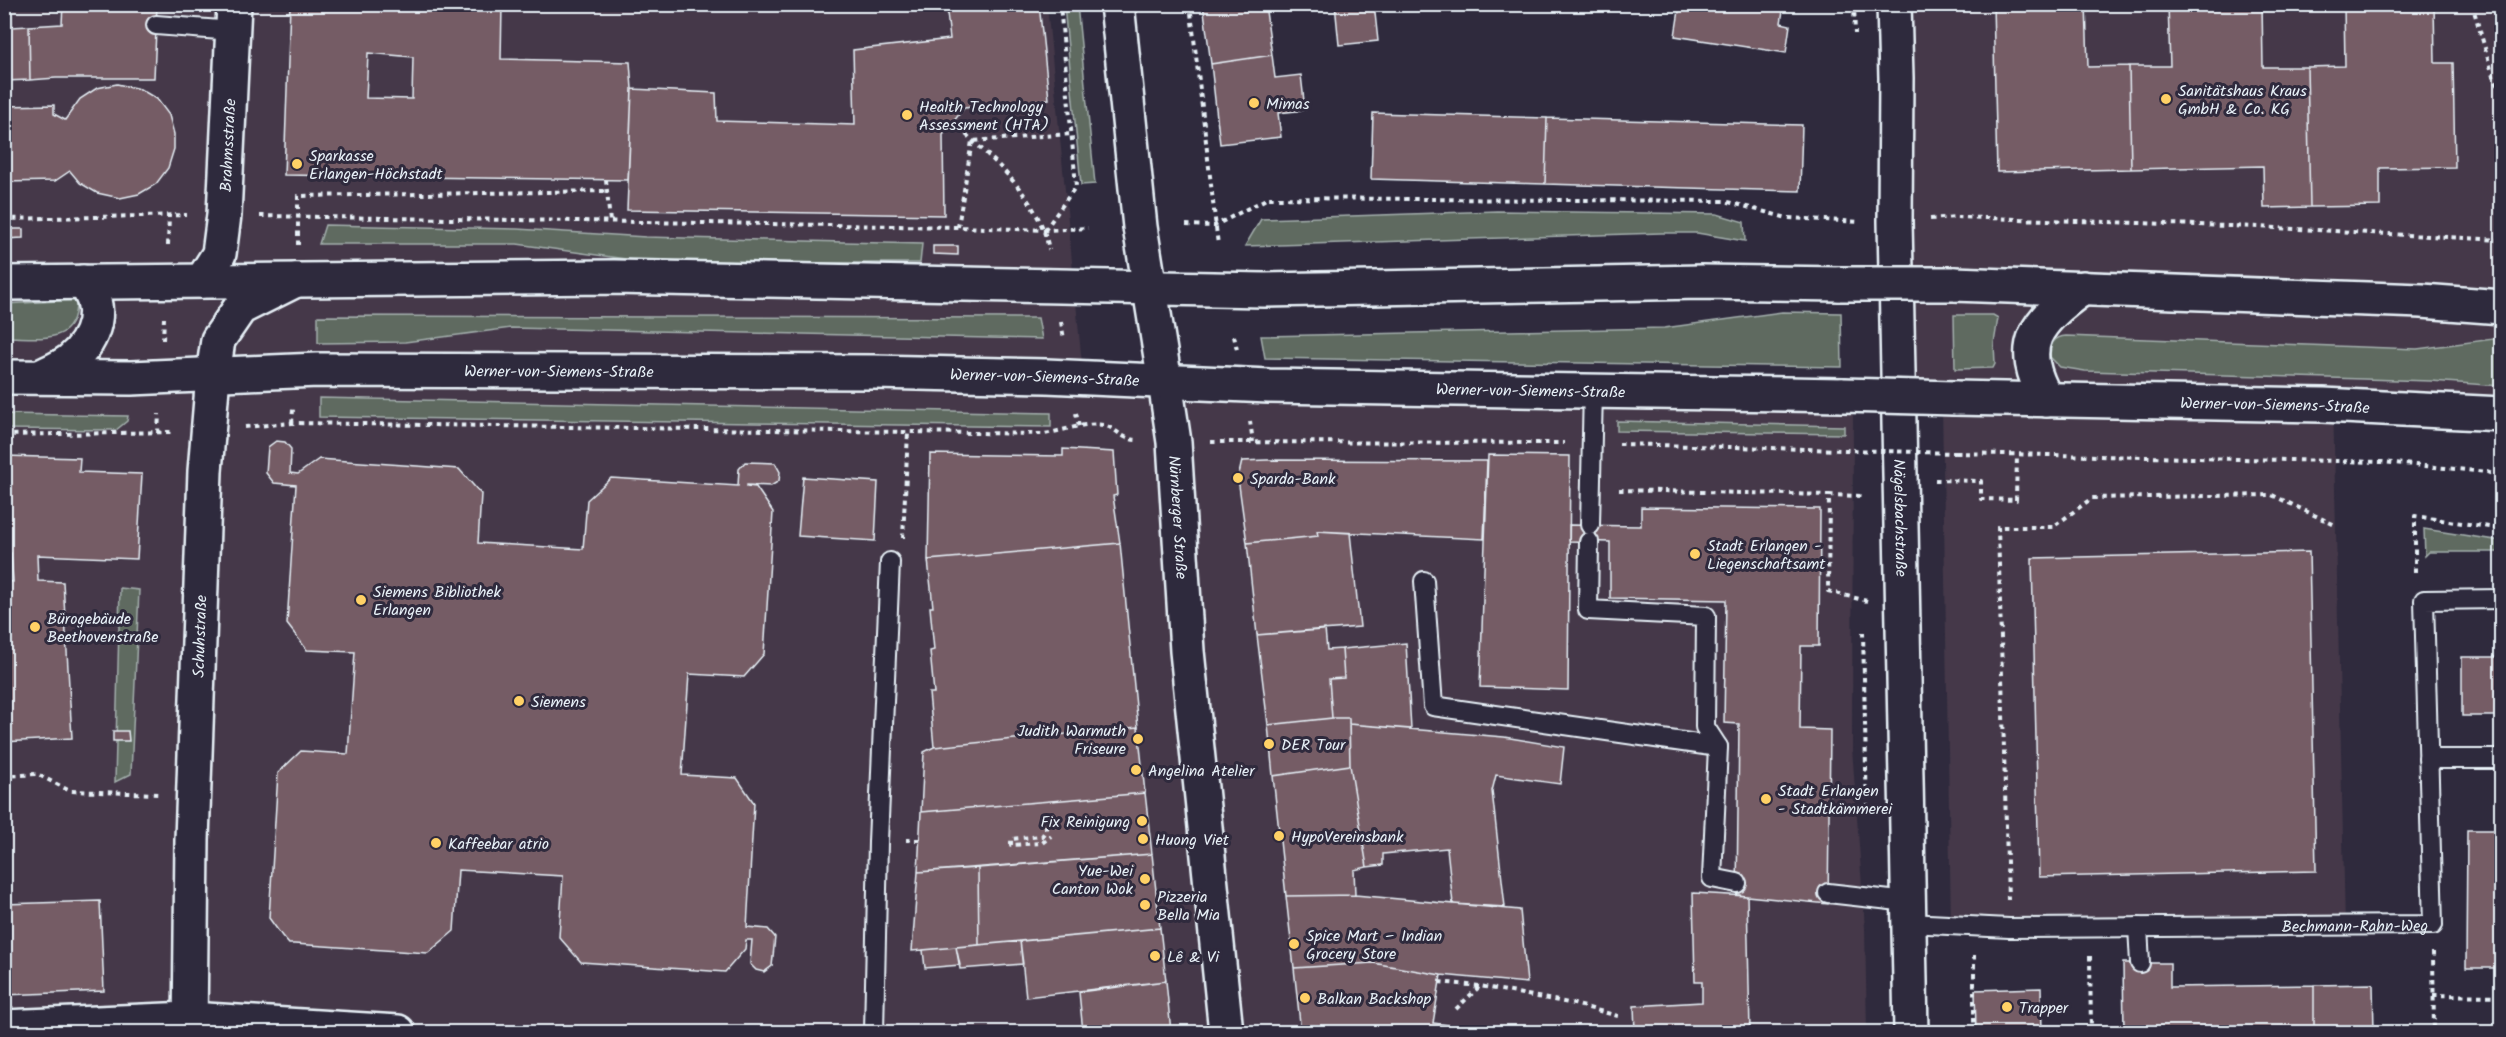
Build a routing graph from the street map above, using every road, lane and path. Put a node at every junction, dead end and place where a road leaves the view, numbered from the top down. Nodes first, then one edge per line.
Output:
1 (1060, 4) edge
2 (1117, 4) edge
3 (1190, 4) edge
4 (1894, 4) edge
5 (2472, 4) edge
6 (234, 18) edge
7 (156, 25) dead end
8 (2502, 96) edge
9 (953, 122) dead end
10 (1071, 134) junction
11 (972, 141) junction
12 (606, 180) dead end
13 (607, 191) junction
14 (169, 215) junction
15 (224, 215) junction
16 (298, 216) junction
17 (4, 219) edge
18 (1852, 221) dead end
19 (1895, 221) junction
20 (610, 222) junction
21 (1186, 225) dead end
22 (1214, 226) junction
23 (958, 227) junction
24 (1088, 228) dead end
25 (1045, 230) junction
26 (2502, 240) edge
27 (1218, 245) dead end
28 (1051, 260) dead end
29 (296, 280) junction
30 (202, 281) junction
31 (83, 282) junction
32 (166, 282) junction
33 (4, 283) edge
34 (2083, 288) junction
35 (1150, 289) junction
36 (2502, 307) edge
37 (1060, 318) dead end
38 (1064, 339) dead end
39 (213, 375) junction
40 (4, 376) edge
41 (42, 376) junction
42 (161, 376) junction
43 (1165, 382) junction
44 (1593, 389) junction
45 (2047, 400) junction
46 (1076, 413) dead end
47 (2502, 414) edge
48 (1250, 420) dead end
49 (1079, 428) junction
50 (209, 430) junction
51 (908, 432) junction
52 (158, 433) junction
53 (4, 435) edge
54 (1174, 442) junction
55 (1253, 442) junction
56 (1592, 443) junction
57 (2017, 455) junction
58 (2502, 478) edge
59 (1949, 481) dead end
60 (1591, 490) junction
61 (1829, 495) junction
62 (1864, 496) dead end
63 (2335, 525) dead end
64 (2502, 529) edge
65 (890, 562) joint
66 (1424, 581) dead end
67 (2502, 599) edge
68 (2424, 600) junction
69 (1902, 611) junction
70 (1718, 747) junction
71 (2428, 759) junction
72 (2502, 759) edge
73 (4, 776) edge
74 (194, 796) junction
75 (1046, 825) dead end
76 (1051, 836) dead end
77 (1737, 883) dead end
78 (1828, 893) dead end
79 (1908, 913) junction
80 (2433, 925) junction
81 (1974, 927) junction
82 (2138, 927) junction
83 (2009, 928) junction
84 (2089, 928) junction
85 (2140, 963) dead end
86 (1439, 982) dead end
87 (1480, 986) junction
88 (2433, 995) junction
89 (2502, 996) edge
90 (1456, 1009) dead end
91 (1618, 1016) dead end
92 (190, 1026) edge
93 (4, 1027) edge
94 (398, 1032) edge
95 (874, 1032) edge
96 (1226, 1032) edge
97 (1911, 1032) edge
98 (1974, 1032) edge
99 (2091, 1032) edge
100 (2434, 1032) edge

1 - 10 path
2 - 35 main road, Nürnberger Straße
3 - 22 path
4 - 19 main road, Nägelsbachstraße
5 - 8 path
6 - 7 lane
6 - 15 main road, Brahmsstraße
9 - 11 path
10 - 11 path
10 - 25 path
11 - 23 path
11 - 25 path
12 - 13 path
13 - 16 path
13 - 20 path
14 - 15 path
14 - 17 path
14 - 32 path
15 - 16 path
15 - 30 main road, Brahmsstraße
16 - 20 path
18 - 22 path
19 - 26 path
19 - 69 main road, Nägelsbachstraße
20 - 23 path
21 - 22 path
22 - 27 path
23 - 25 path
24 - 25 path
25 - 28 path
29 - 30 main road
29 - 35 main road
29 - 39 main road, Schuhstraße
30 - 32 main road
31 - 32 main road
31 - 33 main road
31 - 41 main road, Werner-von-Siemens-Straße
32 - 42 path
34 - 35 main road, bridge
34 - 36 main road
34 - 45 main road
35 - 43 main road, Nürnberger Straße
37 - 38 path
39 - 42 main road, Werner-von-Siemens-Straße
39 - 43 main road, Werner-von-Siemens-Straße
39 - 50 main road, Schuhstraße
40 - 41 main road, Werner-von-Siemens-Straße
41 - 42 main road, Werner-von-Siemens-Straße
42 - 52 path
43 - 44 main road, Werner-von-Siemens-Straße
43 - 54 main road, Nürnberger Straße
44 - 45 main road, Werner-von-Siemens-Straße, bridge
44 - 56 lane
45 - 47 main road, Werner-von-Siemens-Straße
46 - 49 path
48 - 55 path
49 - 51 path
49 - 54 path
50 - 51 path
50 - 52 path
50 - 74 main road, Schuhstraße
51 - 65 path
52 - 53 path
54 - 55 path
54 - 96 main road, Nürnberger Straße
55 - 56 path
56 - 57 path, bridge
56 - 60 lane
57 - 58 path
57 - 59 path
60 - 61 path
60 - 70 lane
61 - 62 path
61 - 69 path
63 - 83 path
64 - 68 path
65 - 95 lane
66 - 70 lane
67 - 68 lane
68 - 71 lane, Bechmann-Rahn-Weg
69 - 79 main road, Nägelsbachstraße
70 - 77 lane
71 - 72 lane
71 - 80 lane, Bechmann-Rahn-Weg
73 - 74 path
74 - 92 main road, Schuhstraße
75 - 76 path
78 - 79 lane, Bechmann-Rahn-Weg
79 - 81 lane, Bechmann-Rahn-Weg
79 - 97 main road, Nägelsbachstraße
80 - 82 lane, Bechmann-Rahn-Weg
80 - 88 path
81 - 83 lane, Bechmann-Rahn-Weg
81 - 98 path
82 - 84 lane, Bechmann-Rahn-Weg
82 - 85 lane
83 - 84 lane, Bechmann-Rahn-Weg
84 - 99 path
86 - 87 path
87 - 90 path
87 - 91 path
88 - 89 path
88 - 100 path
92 - 93 main road
92 - 94 main road

